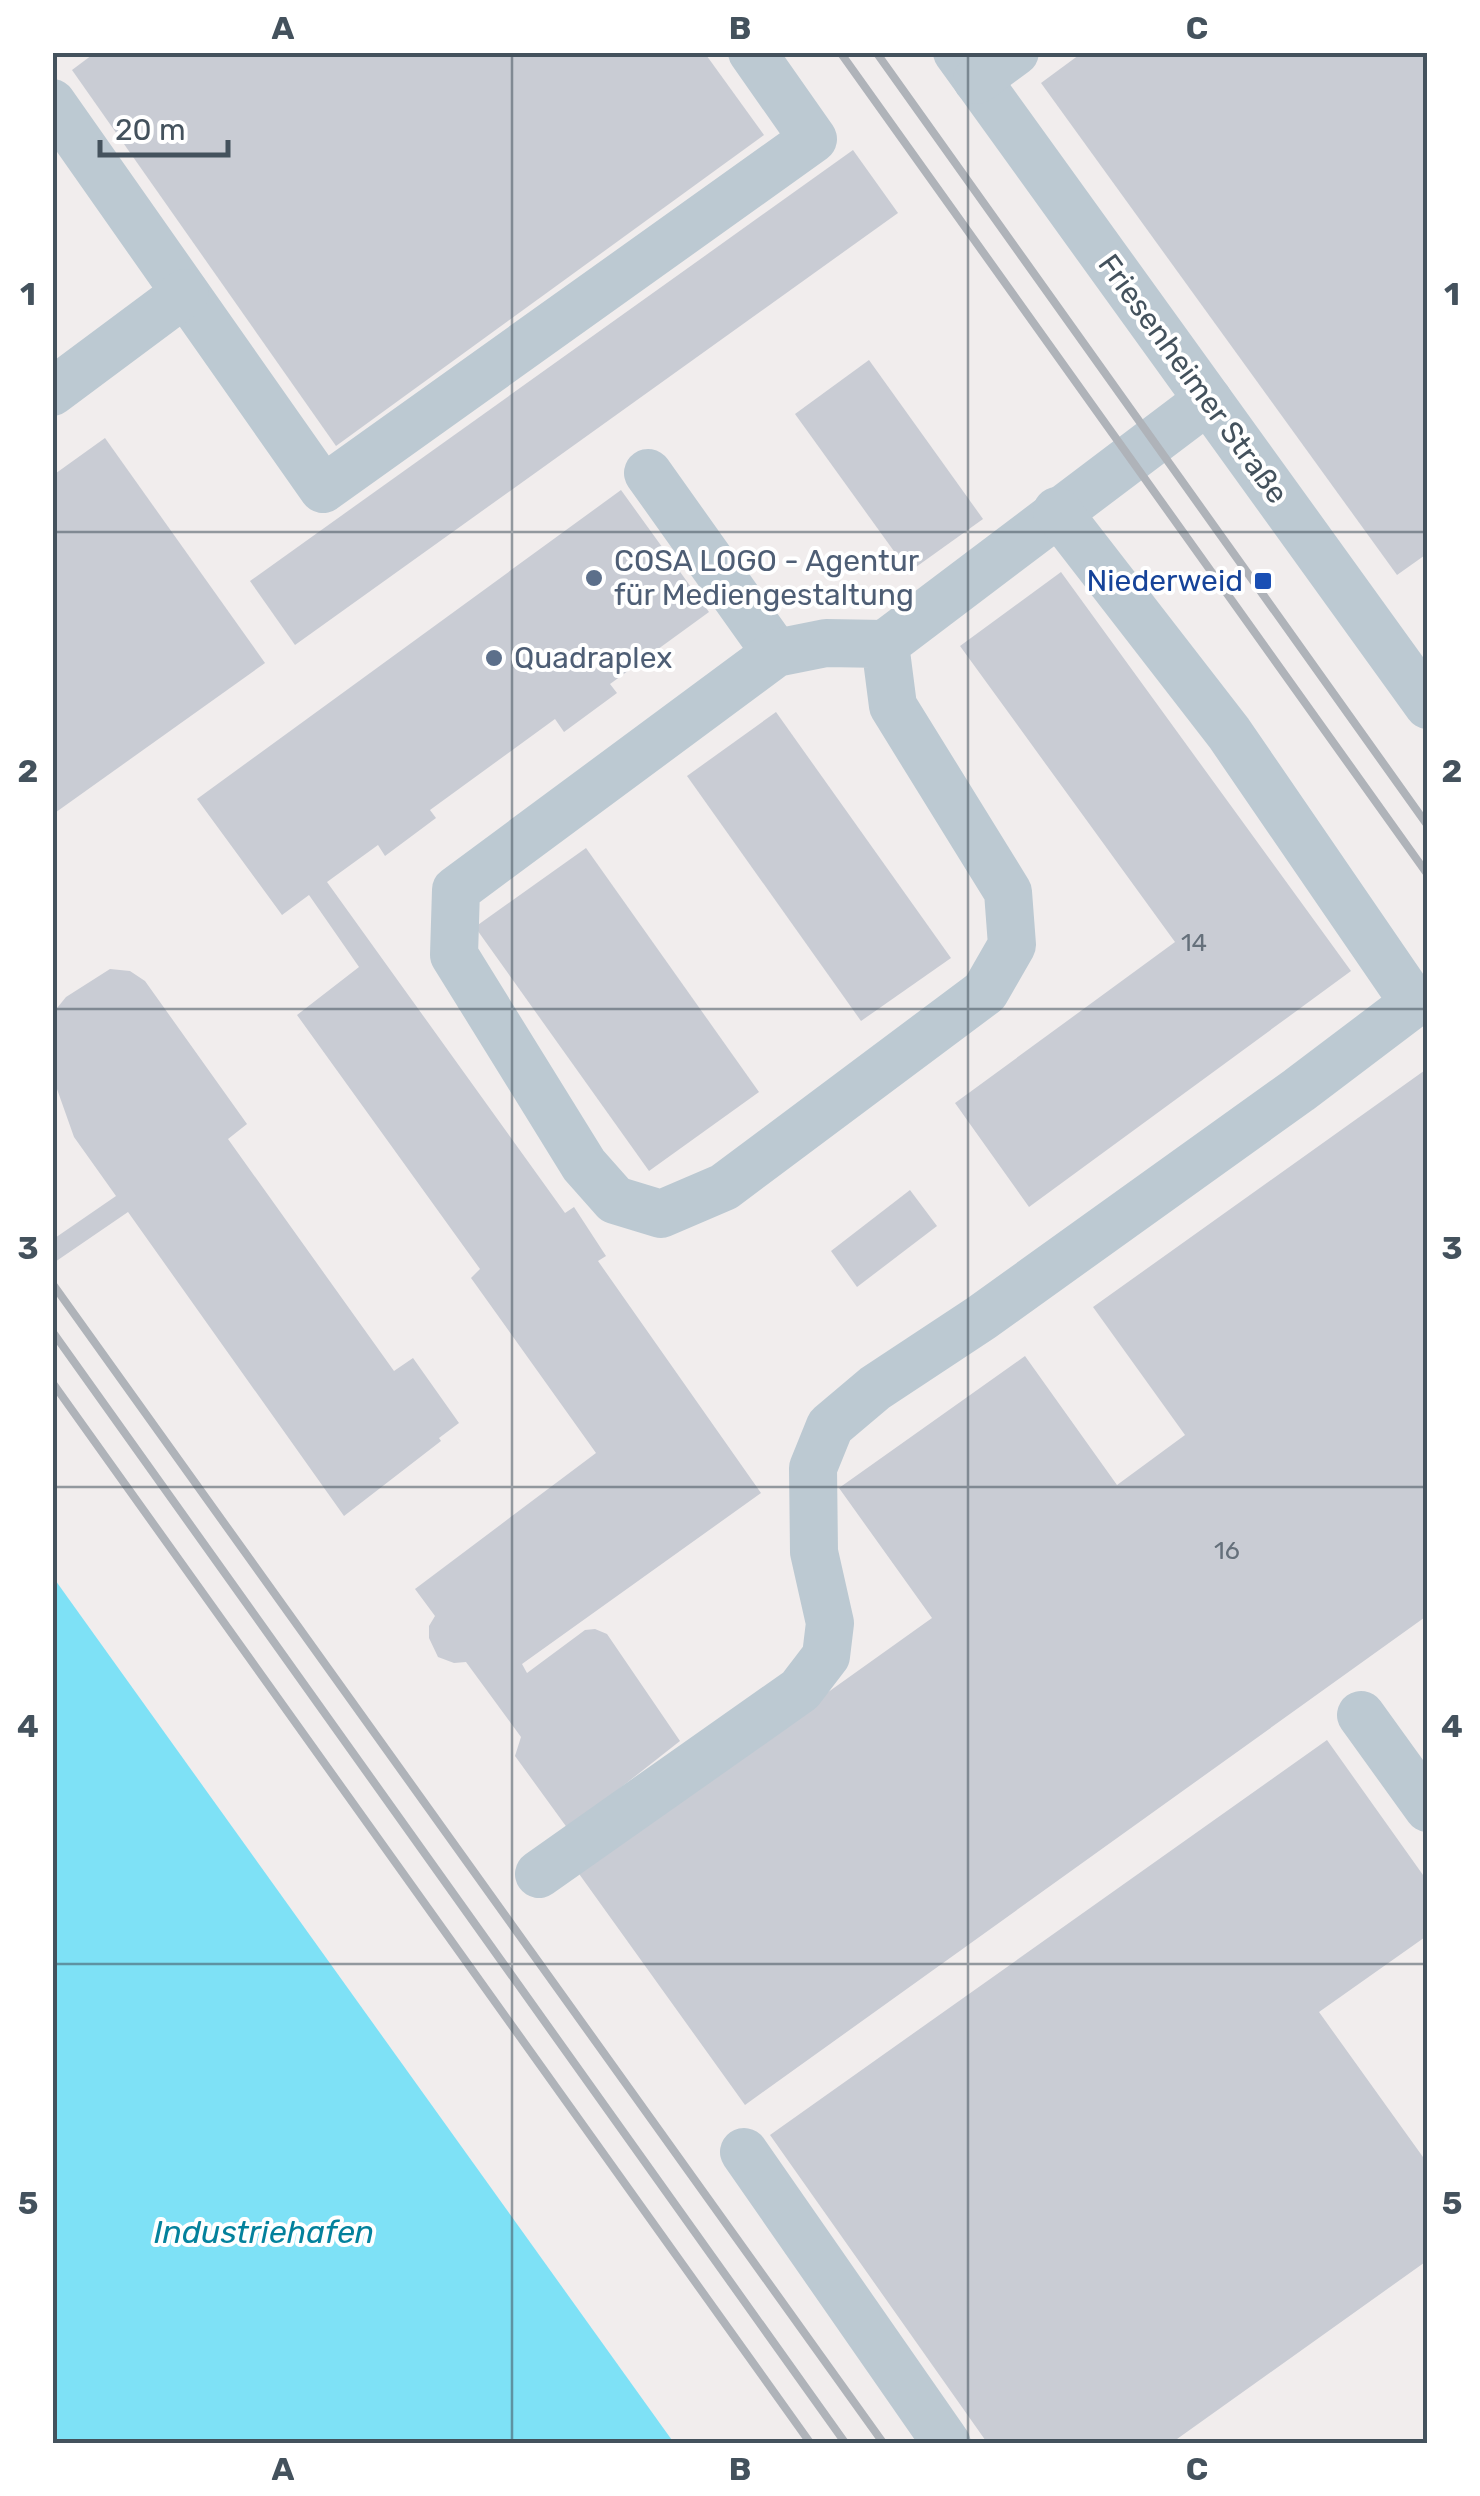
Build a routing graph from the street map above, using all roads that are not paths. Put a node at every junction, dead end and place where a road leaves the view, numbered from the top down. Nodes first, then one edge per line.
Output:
1 (752, 52) edge
2 (1015, 52) edge
3 (967, 66) edge
4 (52, 102) edge
5 (185, 294) junction
6 (52, 392) edge
7 (1208, 400) junction
8 (648, 473) dead end
9 (1057, 511) junction
10 (885, 644) junction
11 (776, 653) junction
12 (1428, 705) edge
13 (1361, 1715) dead end
14 (1428, 1808) edge
15 (539, 1874) dead end
16 (744, 2152) dead end
17 (947, 2444) edge

1 - 5 street
2 - 3 street
3 - 7 street, Friesenheimer Straße
4 - 5 street
5 - 6 street
7 - 9 street
7 - 12 street, Friesenheimer Straße
8 - 11 street
9 - 10 street
9 - 15 street
10 - 11 street
10 - 11 street
13 - 14 street
16 - 17 street

